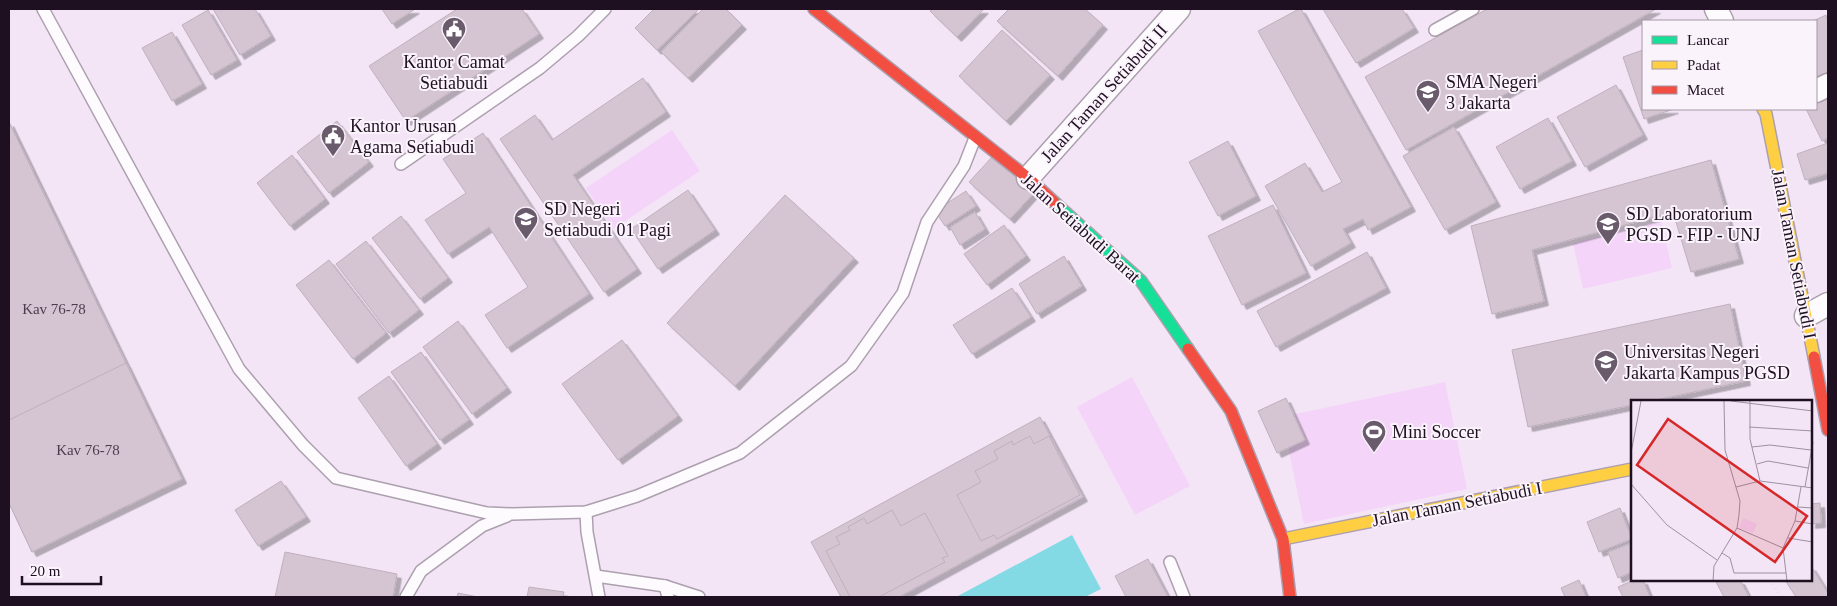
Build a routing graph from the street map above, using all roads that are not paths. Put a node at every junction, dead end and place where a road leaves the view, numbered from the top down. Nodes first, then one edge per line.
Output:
1 (43, 9) edge
2 (605, 9) edge
3 (814, 9) edge
4 (1180, 9) edge
5 (1473, 9) edge
6 (1435, 30) dead end
7 (1769, 111) edge
8 (975, 138) junction
9 (401, 164) dead end
10 (1028, 178) junction
11 (1828, 304) edge
12 (1806, 316) junction
13 (1828, 430) edge
14 (1812, 432) edge
15 (1631, 469) edge
16 (586, 512) junction
17 (512, 514) junction
18 (1283, 539) junction
19 (1170, 562) dead end
20 (596, 576) junction
21 (667, 592) edge
22 (406, 597) edge
23 (599, 597) edge
24 (699, 597) edge
25 (1184, 597) edge
26 (1290, 597) edge

1 - 17 lane
2 - 9 lane
3 - 8 street, Jalan Setiabudi Barat
4 - 10 street, Jalan Taman Setiabudi II
5 - 6 lane
7 - 12 street, Jalan Taman Setiabudi I
8 - 10 street, Jalan Setiabudi Barat
8 - 16 lane
10 - 18 street, Jalan Setiabudi Barat
11 - 12 street
12 - 13 street, Jalan Taman Setiabudi I
13 - 14 street, Jalan Taman Setiabudi I
15 - 18 street, Jalan Taman Setiabudi I
16 - 17 lane
16 - 20 lane
17 - 22 lane
18 - 26 street, Jalan Setiabudi Barat
19 - 25 lane
20 - 21 lane
20 - 23 lane
21 - 24 lane

